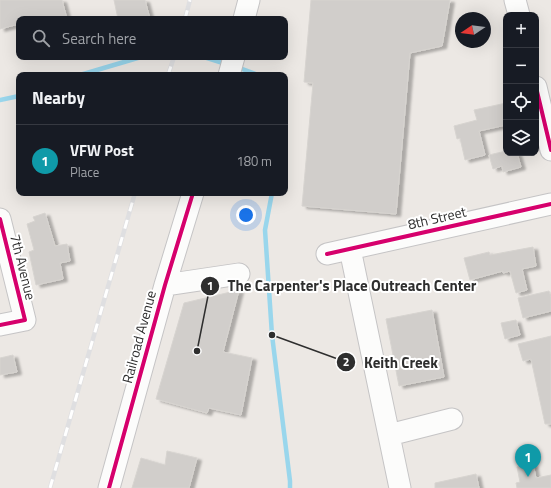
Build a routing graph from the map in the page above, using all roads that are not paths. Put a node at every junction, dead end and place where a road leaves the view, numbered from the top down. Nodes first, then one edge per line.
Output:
1 (249, 0) edge
2 (515, 0) edge
3 (518, 12) edge
4 (245, 16) edge
5 (233, 60) edge
6 (230, 72) edge
7 (539, 100) edge
8 (551, 150) edge
9 (192, 196) edge
10 (551, 204) edge
11 (0, 219) edge
12 (350, 249) junction
13 (327, 254) dead end
14 (239, 274) dead end
15 (165, 285) junction
16 (0, 326) edge
17 (452, 419) dead end
18 (390, 435) junction
19 (109, 488) edge
20 (400, 488) edge

1 - 4 street
2 - 3 street
5 - 6 street
7 - 8 street
9 - 15 street, Railroad Avenue
10 - 12 street, 8th Street
11 - 16 street, 7th Avenue
12 - 13 street, 8th Street
12 - 18 street
14 - 15 street
15 - 19 street, Railroad Avenue
17 - 18 street
18 - 20 street

